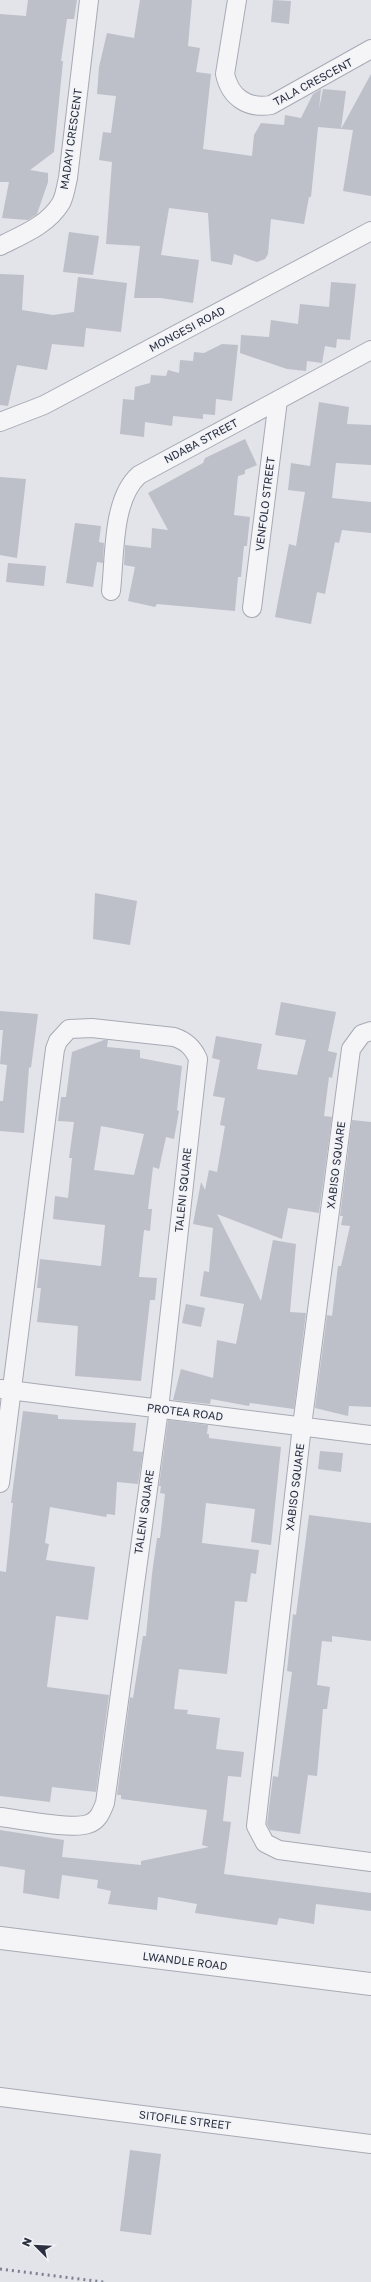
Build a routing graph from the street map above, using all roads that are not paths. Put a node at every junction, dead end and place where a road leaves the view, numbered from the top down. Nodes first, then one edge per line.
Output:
1 (89, 0) edge
2 (237, 0) edge
3 (371, 49) edge
4 (371, 231) edge
5 (0, 246) edge
6 (371, 350) edge
7 (278, 400) junction
8 (0, 422) edge
9 (111, 591) dead end
10 (252, 608) dead end
11 (371, 1031) edge
12 (6, 1390) edge
13 (158, 1409) junction
14 (302, 1426) junction
15 (371, 1434) edge
16 (0, 1483) edge
17 (0, 1817) edge
18 (371, 1862) edge
19 (0, 1938) edge
20 (371, 1984) edge
21 (0, 2097) edge
22 (371, 2144) edge

1 - 5 street, MADAYI CRESCENT
2 - 3 street, TALA CRESCENT
4 - 8 street, MONGESI ROAD
6 - 7 street, NDABA STREET
7 - 9 street, NDABA STREET
7 - 10 street, VENFOLO STREET
11 - 14 street, XABISO SQUARE
12 - 13 street, PROTEA ROAD
12 - 13 street, TALENI SQUARE
12 - 16 street, TALENI SQUARE
13 - 14 street, PROTEA ROAD
13 - 17 street, TALENI SQUARE
14 - 15 street, PROTEA ROAD
14 - 18 street, XABISO SQUARE
19 - 20 street, LWANDLE ROAD
21 - 22 street, SITOFILE STREET

